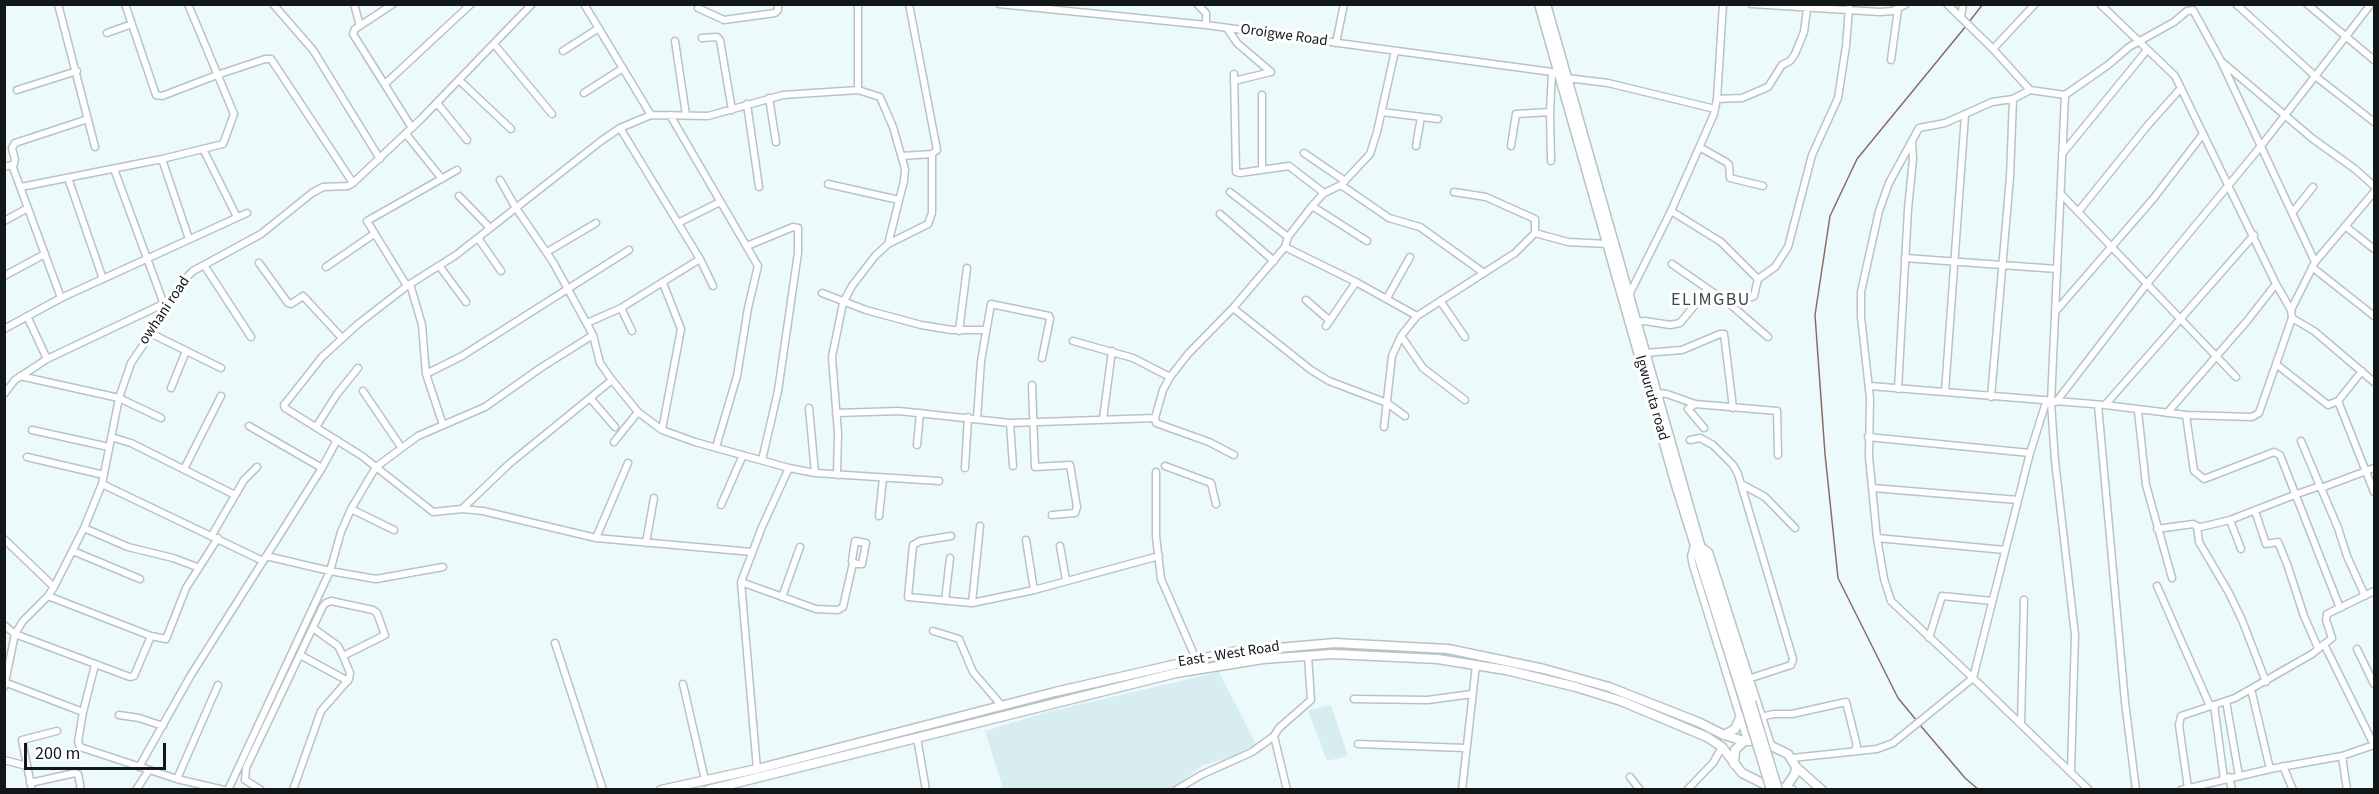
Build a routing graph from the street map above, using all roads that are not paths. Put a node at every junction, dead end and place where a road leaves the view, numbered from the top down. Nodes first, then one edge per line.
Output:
1 (58, 4) edge
2 (125, 4) edge
3 (188, 4) edge
4 (273, 4) edge
5 (354, 4) edge
6 (471, 4) edge
7 (532, 4) edge
8 (584, 4) edge
9 (778, 4) edge
10 (858, 4) edge
11 (909, 4) edge
12 (999, 4) edge
13 (1197, 4) edge
14 (1205, 4) edge
15 (1344, 4) edge
16 (1723, 4) edge
17 (1751, 4) edge
18 (1906, 4) edge
19 (1947, 4) edge
20 (1963, 4) edge
21 (2035, 4) edge
22 (2100, 4) edge
23 (2236, 4) edge
24 (2307, 4) edge
25 (2371, 4) edge
26 (1545, 5) edge
27 (390, 6) edge
28 (1870, 7) edge
29 (698, 8) dead end
30 (1849, 8) junction
31 (1807, 9) junction
32 (1898, 9) junction
33 (1206, 13) junction
34 (1962, 19) junction
35 (132, 24) junction
36 (1206, 25) junction
37 (360, 26) junction
38 (599, 28) junction
39 (1227, 28) junction
40 (107, 33) dead end
41 (2346, 37) junction
42 (702, 38) dead end
43 (675, 41) dead end
44 (2138, 41) junction
45 (1336, 43) junction
46 (494, 44) junction
47 (1993, 49) junction
48 (563, 51) dead end
49 (1395, 51) junction
50 (2147, 51) junction
51 (1892, 60) dead end
52 (2374, 60) edge
53 (2221, 61) junction
54 (623, 68) junction
55 (76, 71) junction
56 (1559, 74) junction
57 (217, 75) junction
58 (2315, 76) junction
59 (459, 80) junction
60 (385, 84) junction
61 (2181, 88) junction
62 (17, 90) dead end
63 (858, 90) junction
64 (2030, 90) junction
65 (584, 93) dead end
66 (2065, 94) junction
67 (1262, 95) dead end
68 (769, 98) junction
69 (1718, 99) junction
70 (2013, 99) junction
71 (437, 103) junction
72 (747, 104) junction
73 (1715, 109) junction
74 (732, 110) junction
75 (1382, 112) junction
76 (1550, 112) junction
77 (2285, 113) junction
78 (552, 114) dead end
79 (670, 115) junction
80 (1965, 115) junction
81 (651, 116) junction
82 (686, 116) junction
83 (1421, 117) junction
84 (88, 119) junction
85 (1438, 119) dead end
86 (2374, 122) edge
87 (412, 128) junction
88 (620, 128) junction
89 (511, 129) dead end
90 (406, 134) junction
91 (2203, 134) junction
92 (467, 140) dead end
93 (776, 142) dead end
94 (1911, 142) junction
95 (1416, 146) dead end
96 (1511, 146) dead end
97 (2261, 146) junction
98 (94, 147) dead end
99 (1701, 148) junction
100 (203, 149) junction
101 (1304, 153) dead end
102 (1905, 153) junction
103 (932, 154) junction
104 (2062, 154) junction
105 (1913, 155) junction
106 (902, 156) junction
107 (162, 159) junction
108 (380, 159) junction
109 (1551, 161) dead end
110 (4, 167) edge
111 (13, 167) junction
112 (114, 169) junction
113 (1262, 170) junction
114 (457, 171) dead end
115 (68, 178) junction
116 (442, 179) junction
117 (500, 180) dead end
118 (353, 183) junction
119 (1343, 183) junction
120 (828, 184) dead end
121 (2228, 184) junction
122 (1762, 186) dead end
123 (2374, 186) edge
124 (21, 187) junction
125 (759, 187) dead end
126 (2313, 187) dead end
127 (1230, 192) dead end
128 (1455, 192) dead end
129 (2374, 192) edge
130 (1324, 193) junction
131 (2061, 194) junction
132 (459, 196) dead end
133 (899, 200) junction
134 (720, 202) junction
135 (1312, 206) junction
136 (28, 208) junction
137 (516, 208) junction
138 (1671, 211) junction
139 (2078, 212) junction
140 (247, 213) dead end
141 (2292, 213) junction
142 (1220, 214) dead end
143 (237, 217) junction
144 (4, 221) edge
145 (596, 223) dead end
146 (678, 223) junction
147 (2345, 226) junction
148 (490, 228) junction
149 (1535, 233) junction
150 (374, 234) junction
151 (2254, 235) junction
152 (1288, 237) junction
153 (478, 238) junction
154 (189, 239) junction
155 (1367, 241) dead end
156 (888, 244) junction
157 (1607, 244) junction
158 (747, 246) junction
159 (1285, 247) junction
160 (2112, 247) junction
161 (2374, 249) edge
162 (629, 250) dead end
163 (547, 252) junction
164 (45, 254) junction
165 (1410, 257) dead end
166 (146, 258) junction
167 (1905, 258) junction
168 (700, 259) junction
169 (1274, 261) junction
170 (1953, 261) junction
171 (259, 263) dead end
172 (1672, 264) dead end
173 (2313, 264) junction
174 (204, 265) junction
175 (2001, 265) junction
176 (326, 267) dead end
177 (440, 267) junction
178 (967, 268) dead end
179 (2057, 269) junction
180 (501, 271) dead end
181 (1484, 273) junction
182 (4, 276) edge
183 (103, 279) junction
184 (1758, 279) junction
185 (1356, 282) junction
186 (663, 283) junction
187 (2276, 284) junction
188 (409, 285) junction
189 (2146, 285) junction
190 (712, 286) dead end
191 (566, 289) junction
192 (1708, 289) junction
193 (822, 293) dead end
194 (1629, 296) junction
195 (61, 298) junction
196 (1387, 298) junction
197 (1306, 300) dead end
198 (466, 302) dead end
199 (1441, 302) junction
200 (843, 303) junction
201 (1731, 304) junction
202 (165, 307) junction
203 (621, 308) junction
204 (1233, 308) junction
205 (2291, 310) junction
206 (2055, 312) junction
207 (27, 316) junction
208 (1417, 316) junction
209 (2374, 316) edge
210 (2292, 318) junction
211 (2180, 320) junction
212 (1636, 322) junction
213 (587, 323) junction
214 (4, 329) edge
215 (985, 330) junction
216 (632, 331) dead end
217 (959, 331) junction
218 (150, 333) junction
219 (593, 335) junction
220 (1401, 336) junction
221 (251, 337) dead end
222 (1768, 337) dead end
223 (342, 338) junction
224 (1465, 338) dead end
225 (1073, 341) dead end
226 (186, 351) junction
227 (1112, 351) junction
228 (1645, 353) junction
229 (2216, 357) junction
230 (1042, 358) dead end
231 (47, 359) junction
232 (2276, 364) junction
233 (221, 368) dead end
234 (358, 369) dead end
235 (2362, 371) junction
236 (426, 374) junction
237 (20, 376) junction
238 (1170, 377) junction
239 (2236, 377) dead end
240 (612, 380) junction
241 (2374, 382) edge
242 (1032, 385) dead end
243 (1870, 386) junction
244 (171, 388) dead end
245 (1898, 389) junction
246 (363, 391) dead end
247 (1945, 392) junction
248 (4, 393) edge
249 (1657, 393) junction
250 (221, 396) dead end
251 (1991, 397) junction
252 (119, 398) junction
253 (590, 398) junction
254 (1466, 400) dead end
255 (2338, 401) junction
256 (2051, 402) junction
257 (1387, 403) junction
258 (1695, 404) junction
259 (2102, 405) junction
260 (809, 408) dead end
261 (1733, 408) junction
262 (638, 411) junction
263 (2138, 411) junction
264 (920, 412) junction
265 (836, 413) junction
266 (2167, 413) junction
267 (2186, 415) junction
268 (1405, 416) dead end
269 (968, 417) junction
270 (161, 418) dead end
271 (1155, 418) junction
272 (977, 419) junction
273 (1103, 419) junction
274 (1010, 423) junction
275 (1032, 423) junction
276 (443, 425) junction
277 (249, 426) dead end
278 (316, 427) junction
279 (615, 427) dead end
280 (1384, 427) dead end
281 (1704, 428) dead end
282 (32, 430) dead end
283 (662, 430) junction
284 (111, 437) junction
285 (1868, 437) junction
286 (337, 440) junction
287 (1690, 440) dead end
288 (2301, 441) dead end
289 (614, 442) dead end
290 (917, 446) dead end
291 (110, 447) junction
292 (400, 447) junction
293 (716, 447) junction
294 (2030, 453) junction
295 (742, 455) junction
296 (1234, 455) dead end
297 (1778, 455) dead end
298 (27, 458) dead end
299 (762, 460) junction
300 (627, 463) dead end
301 (1013, 466) dead end
302 (1165, 466) dead end
303 (257, 467) dead end
304 (376, 467) junction
305 (322, 468) junction
306 (789, 468) junction
307 (965, 468) dead end
308 (2374, 468) edge
309 (184, 469) junction
310 (2366, 471) junction
311 (1156, 472) dead end
312 (815, 473) junction
313 (104, 475) junction
314 (837, 475) junction
315 (884, 478) junction
316 (939, 481) dead end
317 (102, 484) junction
318 (1743, 485) junction
319 (2321, 487) junction
320 (1872, 488) junction
321 (2374, 492) edge
322 (2297, 494) junction
323 (235, 495) junction
324 (654, 498) dead end
325 (2018, 501) junction
326 (1216, 504) dead end
327 (721, 506) dead end
328 (351, 509) junction
329 (462, 509) junction
330 (2255, 511) junction
331 (1052, 515) dead end
332 (879, 516) dead end
333 (2230, 520) junction
334 (980, 526) dead end
335 (84, 528) junction
336 (1795, 528) dead end
337 (2197, 528) junction
338 (2157, 529) junction
339 (394, 530) dead end
340 (951, 536) dead end
341 (215, 537) junction
342 (596, 538) junction
343 (1877, 538) junction
344 (4, 539) edge
345 (1026, 540) dead end
346 (646, 543) junction
347 (1060, 546) dead end
348 (1697, 546) junction
349 (800, 547) dead end
350 (2241, 549) dead end
351 (2005, 550) junction
352 (73, 551) junction
353 (752, 552) junction
354 (1159, 556) junction
355 (265, 558) junction
356 (950, 558) dead end
357 (853, 563) dead end
358 (197, 567) junction
359 (443, 567) dead end
360 (330, 571) junction
361 (2172, 578) dead end
362 (140, 579) dead end
363 (1066, 580) junction
364 (741, 582) junction
365 (2157, 586) dead end
366 (54, 587) junction
367 (1034, 590) junction
368 (2374, 591) edge
369 (48, 596) junction
370 (2365, 596) junction
371 (783, 597) junction
372 (2024, 600) dead end
373 (945, 601) junction
374 (1992, 601) junction
375 (972, 603) junction
376 (2340, 608) junction
377 (4, 625) edge
378 (313, 628) junction
379 (933, 631) dead end
380 (15, 634) junction
381 (151, 636) junction
382 (1929, 638) junction
383 (555, 643) dead end
384 (2321, 646) junction
385 (2357, 649) dead end
386 (300, 656) junction
387 (343, 656) junction
388 (1308, 656) junction
389 (1196, 659) junction
390 (1476, 664) junction
391 (95, 665) junction
392 (1973, 678) junction
393 (1748, 679) junction
394 (348, 681) junction
395 (2266, 682) junction
396 (5, 684) edge
397 (683, 684) dead end
398 (2374, 684) edge
399 (218, 686) dead end
400 (2251, 689) junction
401 (1472, 694) junction
402 (1622, 697) junction
403 (1354, 699) dead end
404 (2226, 701) junction
405 (1748, 703) junction
406 (2212, 705) junction
407 (1002, 706) junction
408 (83, 712) junction
409 (119, 715) dead end
410 (1761, 717) junction
411 (1740, 718) junction
412 (2021, 724) junction
413 (163, 726) junction
414 (57, 731) dead end
415 (1724, 735) junction
416 (1274, 736) junction
417 (917, 738) junction
418 (1745, 740) junction
419 (1358, 744) dead end
420 (1771, 745) junction
421 (1722, 747) junction
422 (1465, 748) junction
423 (1854, 751) junction
424 (2342, 756) junction
425 (4, 760) edge
426 (1794, 762) junction
427 (1734, 765) junction
428 (27, 766) junction
429 (139, 766) junction
430 (2283, 766) junction
431 (757, 769) junction
432 (2270, 769) junction
433 (149, 770) junction
434 (2071, 771) junction
435 (2238, 776) junction
436 (1630, 777) dead end
437 (2226, 778) junction
438 (177, 779) junction
439 (705, 780) junction
440 (1758, 781) junction
441 (31, 786) edge
442 (2185, 788) edge
443 (81, 789) edge
444 (136, 789) edge
445 (222, 789) edge
446 (261, 789) edge
447 (293, 789) edge
448 (603, 789) edge
449 (661, 789) edge
450 (708, 789) edge
451 (926, 789) edge
452 (1176, 789) edge
453 (1286, 789) edge
454 (1462, 789) edge
455 (1640, 789) edge
456 (1687, 789) edge
457 (1763, 789) edge
458 (1771, 789) edge
459 (1784, 789) edge
460 (1822, 789) edge
461 (2089, 789) edge
462 (2136, 789) edge
463 (2232, 789) edge
464 (2293, 789) edge
465 (2347, 789) edge

1 - 55 street
2 - 35 street
3 - 57 street
4 - 108 street
5 - 37 street
6 - 60 street
7 - 46 street
8 - 38 street
9 - 29 street
10 - 63 street
11 - 103 street
12 - 36 street, Oroigwe Road
13 - 33 street
14 - 33 street
15 - 45 street
16 - 69 street
17 - 31 street
18 - 32 street
19 - 34 street
20 - 34 street
21 - 47 street
22 - 44 street
23 - 58 street
24 - 41 street
25 - 41 street
26 - 56 main road, Igwuruta road
27 - 37 street
28 - 30 street
28 - 32 street
30 - 31 street
30 - 184 street
31 - 69 street
32 - 51 street
33 - 36 street
34 - 47 street
35 - 40 street
35 - 57 street
36 - 39 street, Oroigwe Road
37 - 60 street
38 - 48 street
38 - 54 street
39 - 45 street, Oroigwe Road
39 - 113 street
41 - 52 street
41 - 58 street
42 - 74 street
43 - 82 street
44 - 50 street
44 - 53 street
44 - 66 street
45 - 49 street, Oroigwe Road
46 - 59 street
46 - 78 street
47 - 64 street
49 - 56 street, Oroigwe Road
49 - 75 street
50 - 61 street
50 - 104 street
53 - 77 street
53 - 97 street
54 - 65 street
54 - 81 street
55 - 62 street
55 - 84 street
56 - 73 street, Oroigwe Road
56 - 76 street
56 - 157 main road, Igwuruta road
56 - 194 main road, Igwuruta road
57 - 100 street
57 - 118 street
58 - 77 street
58 - 86 street
59 - 71 street
59 - 89 street
60 - 87 street
61 - 91 street
61 - 139 street
63 - 68 street
63 - 106 street
64 - 66 street
64 - 70 street
66 - 104 street
67 - 113 street
68 - 72 street
68 - 93 street
69 - 73 street
70 - 80 street
70 - 175 street
71 - 87 street
71 - 92 street
72 - 74 street
72 - 125 street
73 - 99 street
74 - 82 street
75 - 83 street
75 - 119 street
76 - 96 street
76 - 109 street
77 - 97 street
77 - 123 street
79 - 81 street
79 - 82 street
79 - 134 street
80 - 94 street
80 - 170 street
81 - 88 street
83 - 85 street
83 - 95 street
84 - 98 street
84 - 111 street
87 - 90 street
88 - 137 street
88 - 146 street
90 - 108 street
90 - 116 street
91 - 121 street
91 - 160 street
94 - 102 street
94 - 105 street
97 - 121 street
97 - 141 street
99 - 122 street
99 - 138 street
100 - 107 street
100 - 143 street
101 - 119 street
102 - 105 street
102 - 243 street
103 - 106 street
103 - 156 street
104 - 131 street
105 - 167 street
106 - 133 street
107 - 112 street
107 - 154 street
108 - 118 street
110 - 111 street
111 - 124 street
112 - 115 street
112 - 166 street
113 - 130 street
114 - 116 street
115 - 124 street
115 - 183 street
116 - 150 street
117 - 137 street
118 - 174 street, owhani road
119 - 130 street
119 - 181 street
120 - 133 street
121 - 151 street
121 - 189 street
124 - 136 street
126 - 141 street
127 - 152 street
128 - 149 street
129 - 147 street
130 - 135 street
131 - 139 street
131 - 179 street
132 - 148 street
133 - 156 street
134 - 146 street
134 - 158 street
135 - 152 street
135 - 155 street
136 - 144 street
136 - 164 street
137 - 148 street
137 - 163 street
138 - 184 street
138 - 194 street
139 - 160 street
140 - 143 street
141 - 173 street
142 - 169 street
143 - 154 street
145 - 163 street
146 - 168 street
147 - 161 street
147 - 173 street
148 - 153 street
149 - 157 street
149 - 181 street
150 - 176 street
150 - 188 street
151 - 187 street
151 - 211 street
152 - 159 street
153 - 177 street
153 - 180 street
154 - 166 street
156 - 200 street
157 - 348 main road, Igwuruta road
158 - 293 street
158 - 299 street
159 - 169 street
159 - 185 street
160 - 189 street
160 - 206 street
162 - 191 street
163 - 191 street
164 - 182 street
164 - 195 street
165 - 196 street
166 - 183 street
166 - 202 street
167 - 170 street
167 - 245 street
168 - 186 street
168 - 190 street
169 - 204 street
170 - 175 street
170 - 247 street
171 - 223 street
172 - 192 street
173 - 205 street
173 - 209 street
174 - 202 street, owhani road
174 - 221 street
175 - 179 street
175 - 251 street
177 - 188 street
177 - 198 street
178 - 217 street
179 - 206 street
181 - 199 street
183 - 195 street
184 - 201 street
185 - 196 street
185 - 197 street
186 - 203 street
186 - 283 street
187 - 205 street
187 - 229 street
188 - 223 street
188 - 236 street
189 - 211 street
189 - 256 street
191 - 213 street
191 - 236 street
192 - 201 street
192 - 212 street
193 - 200 street
194 - 212 main road, Igwuruta road
195 - 207 street
196 - 208 street
199 - 208 street
199 - 224 street
200 - 217 street
200 - 265 street
201 - 222 street
202 - 218 street, owhani road
202 - 231 street
203 - 213 street
203 - 216 street
204 - 238 street
204 - 257 street
205 - 210 street
206 - 256 street
207 - 214 street
207 - 231 street
208 - 220 street
210 - 232 street
210 - 235 street
211 - 229 street
211 - 259 street
212 - 228 main road, Igwuruta road
213 - 219 street
215 - 217 street
215 - 230 street
215 - 272 street
218 - 226 street
218 - 252 street, owhani road
219 - 240 street
219 - 276 street
220 - 254 street
220 - 257 street
223 - 278 street
225 - 227 street
226 - 233 street
226 - 244 street
227 - 238 street
227 - 273 street
228 - 249 main road, Igwuruta road
228 - 261 street
229 - 239 street
229 - 266 street
231 - 237 street
232 - 255 street
232 - 267 street
234 - 278 street
235 - 241 street
235 - 255 street
236 - 276 street
237 - 248 street
237 - 252 street
238 - 271 street
240 - 253 street
240 - 262 street
242 - 275 street
243 - 245 street
243 - 285 street
245 - 247 street
246 - 292 street
247 - 251 street
249 - 258 street
249 - 348 main road, Igwuruta road
250 - 309 street
251 - 256 street
252 - 270 street
252 - 284 street, owhani road
253 - 279 street
253 - 329 street
255 - 310 street
256 - 259 street
256 - 294 street
256 - 434 street
257 - 268 street
257 - 280 street
258 - 261 street
258 - 281 street
259 - 263 street
259 - 462 street
260 - 312 street
261 - 297 street
262 - 283 street
262 - 289 street
263 - 266 street
263 - 338 street
264 - 265 street
264 - 269 street
264 - 290 street
265 - 314 street
266 - 267 street
267 - 322 street
269 - 272 street
269 - 307 street
271 - 273 street
271 - 296 street
272 - 274 street
273 - 275 street
274 - 275 street
274 - 301 street
275 - 331 street
276 - 292 street
277 - 305 street
278 - 286 street
282 - 291 street
283 - 293 street
284 - 291 street, owhani road
284 - 309 street
285 - 294 street
285 - 320 street
286 - 304 street
286 - 305 street
287 - 318 street
288 - 319 street
291 - 313 street, owhani road
292 - 304 street
293 - 295 street
294 - 325 street
295 - 299 street
295 - 327 street
298 - 313 street
299 - 306 street
300 - 342 street
302 - 326 street
303 - 323 street
304 - 328 street
304 - 329 street
305 - 355 street
306 - 312 street
306 - 353 street
308 - 310 street
309 - 323 street
310 - 319 street
310 - 321 street
311 - 354 street
312 - 314 street
313 - 317 street, owhani road
314 - 315 street
315 - 316 street
315 - 332 street
317 - 335 street, owhani road
317 - 341 street
318 - 336 street
318 - 393 street
319 - 322 street
319 - 370 street
320 - 325 street
320 - 343 street
322 - 330 street
322 - 376 street
323 - 341 street
324 - 346 street
325 - 351 street
328 - 339 street
328 - 360 street
329 - 342 street
330 - 333 street
330 - 384 street
333 - 337 street
333 - 350 street
334 - 375 street
335 - 352 street, owhani road
335 - 358 street
337 - 338 street
337 - 395 street
338 - 361 street
340 - 373 street
341 - 355 street
341 - 358 street
342 - 346 street
343 - 351 street
343 - 382 street
344 - 366 street
345 - 367 street
346 - 353 street
347 - 363 street
348 - 393 street
348 - 405 main road, Igwuruta road
348 - 411 street
349 - 371 street
351 - 374 street
352 - 362 street
352 - 366 street, owhani road
353 - 364 street
354 - 363 street
354 - 389 street
355 - 360 street
355 - 413 street
356 - 373 street
357 - 371 street
358 - 381 street
359 - 360 street
360 - 445 street
363 - 367 street
364 - 371 street
364 - 431 street
365 - 406 street
366 - 369 street, owhani road
367 - 375 street
368 - 370 street
369 - 380 street, owhani road
369 - 381 street
370 - 376 street
372 - 412 street
373 - 375 street
374 - 382 street
374 - 392 street
376 - 384 street
377 - 380 street
378 - 386 street
378 - 387 street
378 - 387 street
379 - 407 street
380 - 391 street
380 - 396 street, owhani road
381 - 391 street
382 - 392 street
383 - 448 street
384 - 395 street
384 - 424 street
385 - 398 street
386 - 394 street
386 - 446 street
387 - 394 street
388 - 390 main road, East - West Road
388 - 416 street
388 - 417 main road, East - West Road
389 - 402 main road, East - West Road
389 - 407 main road, East - West Road
390 - 401 street
390 - 402 main road, East - West Road
391 - 408 street
392 - 412 street
392 - 423 street
393 - 410 street
394 - 447 street
395 - 400 street
396 - 408 street
397 - 439 street
399 - 438 street
400 - 404 street
400 - 432 street
401 - 403 street
401 - 422 street
402 - 415 main road, East - West Road
402 - 421 main road, East - West Road
404 - 406 street
404 - 435 street
405 - 458 main road, Igwuruta road, bridge
405 - 459 main road, bridge
406 - 437 street
406 - 442 street
407 - 431 main road, East - West Road
408 - 429 street
409 - 413 street
410 - 420 street
410 - 423 street
411 - 415 main road
411 - 418 street
412 - 434 street
413 - 429 street
414 - 428 street
415 - 418 main road, East - West Road
416 - 452 street
416 - 453 street
417 - 450 main road, East - West Road
417 - 451 street
418 - 420 main road, East - West Road
418 - 427 main road
419 - 422 street
420 - 426 main road, East - West Road
421 - 427 main road, East - West Road
421 - 456 street
422 - 454 street
423 - 426 street
424 - 430 street
424 - 465 street
425 - 428 street
426 - 459 main road
426 - 460 main road, East - West Road
427 - 440 main road
428 - 441 street
429 - 433 street
430 - 432 street
430 - 464 street
431 - 439 main road, East - West Road
432 - 435 street
433 - 438 street
433 - 444 street
434 - 461 street
435 - 437 street
436 - 455 street
437 - 442 street
437 - 463 street
438 - 445 street
439 - 449 main road, East - West Road
440 - 457 street
440 - 459 main road
441 - 443 street

